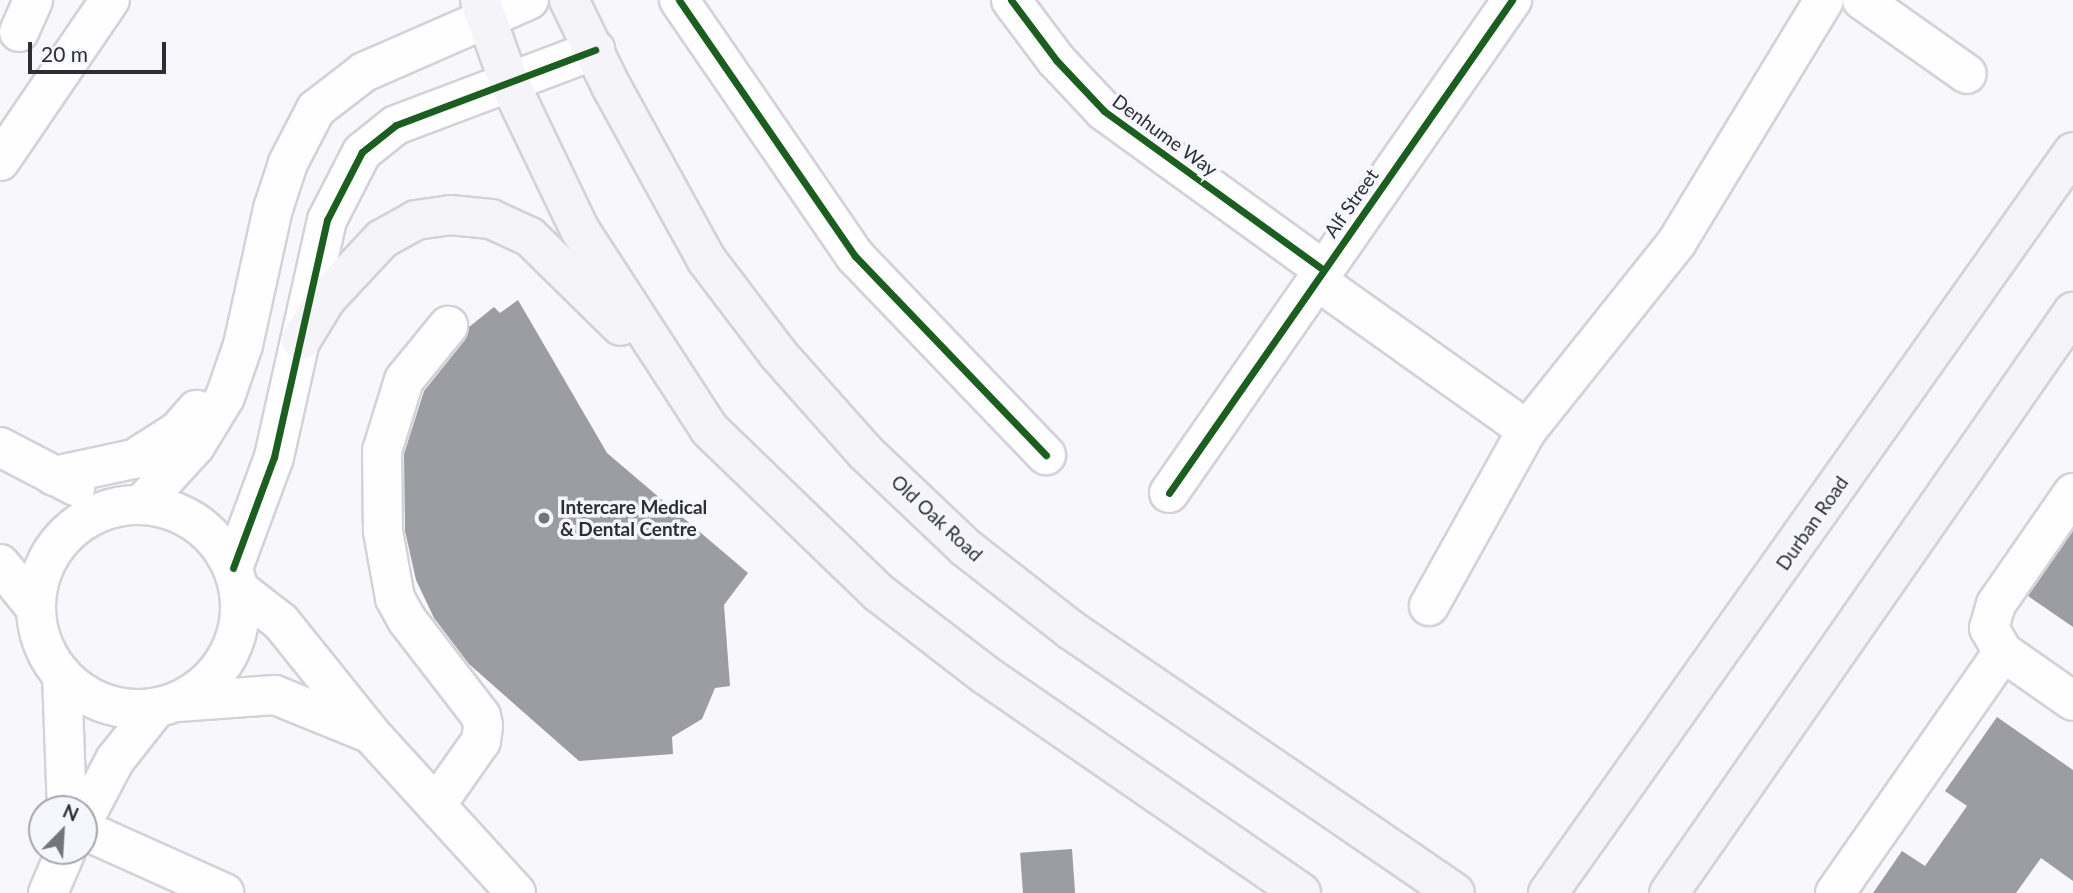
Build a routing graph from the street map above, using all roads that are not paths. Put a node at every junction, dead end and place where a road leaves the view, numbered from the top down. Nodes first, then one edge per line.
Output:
1 (110, 0) edge
2 (529, 0) edge
3 (569, 0) edge
4 (679, 0) edge
5 (1011, 0) edge
6 (1512, 0) edge
7 (1825, 0) edge
8 (1862, 0) edge
9 (483, 9) edge
10 (595, 50) junction
11 (1966, 74) dead end
12 (509, 82) junction
13 (2073, 152) edge
14 (0, 161) edge
15 (1320, 275) junction
16 (252, 306) junction
17 (2073, 312) edge
18 (447, 326) dead end
19 (301, 340) junction
20 (671, 377) junction
21 (1527, 430) junction
22 (0, 447) edge
23 (1046, 455) dead end
24 (54, 476) junction
25 (1169, 493) dead end
26 (2073, 493) edge
27 (129, 505) junction
28 (0, 565) edge
29 (237, 579) junction
30 (1429, 606) dead end
31 (35, 607) junction
32 (2003, 652) junction
33 (62, 675) junction
34 (2073, 701) edge
35 (166, 705) junction
36 (371, 734) junction
37 (66, 795) edge
38 (97, 795) edge
39 (436, 805) junction
40 (98, 854) edge
41 (62, 865) edge
42 (48, 893) edge
43 (224, 893) edge
44 (516, 893) edge
45 (1301, 893) edge
46 (1455, 893) edge
47 (1548, 893) edge
48 (1669, 893) edge
49 (1835, 893) edge

1 - 14 street
2 - 9 street
3 - 10 main road, Old Oak Road
4 - 23 street
5 - 15 street, Denhume Way
6 - 15 street, Alf Street
7 - 21 street
8 - 11 street
9 - 12 main road
9 - 16 street
10 - 12 street
10 - 46 main road, Old Oak Road
12 - 19 street
12 - 20 main road
13 - 47 main road, Durban Road
15 - 21 street, Denhume Way
15 - 25 street, Alf Street
16 - 24 street
16 - 27 street
17 - 48 main road
18 - 39 street
19 - 20 main road
19 - 29 street
20 - 45 main road
21 - 30 street
22 - 24 street
24 - 27 street
26 - 32 street
27 - 29 street
27 - 31 street
28 - 31 street
29 - 35 street
29 - 36 street
31 - 33 street
32 - 34 street
32 - 49 street
33 - 35 street
33 - 37 street
35 - 36 street
35 - 38 street
36 - 39 street
39 - 44 street
40 - 43 street
41 - 42 street

